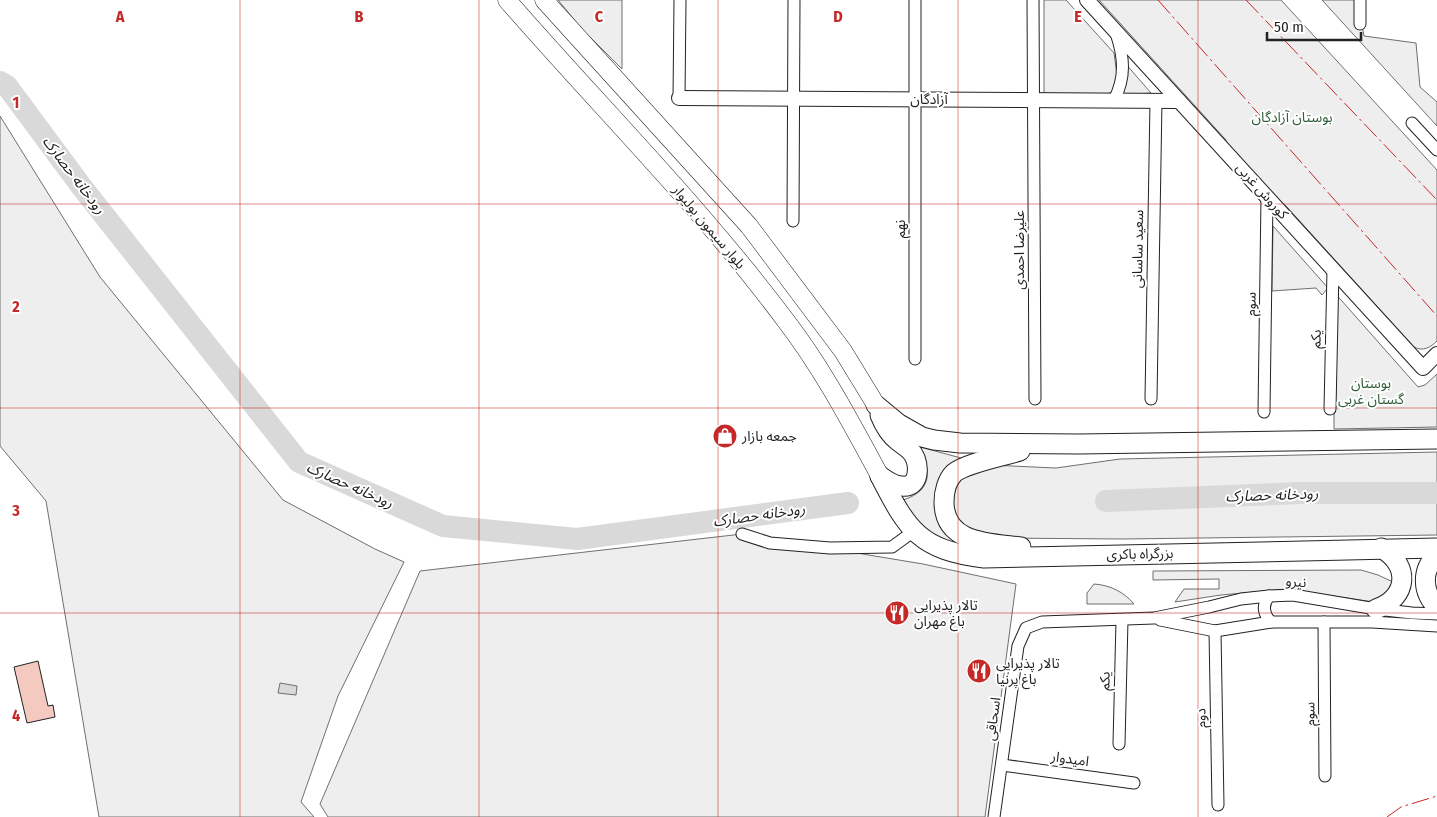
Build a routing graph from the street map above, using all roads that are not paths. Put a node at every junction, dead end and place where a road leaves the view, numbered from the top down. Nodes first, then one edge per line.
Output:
1 (507, 0) edge
2 (544, 0) edge
3 (680, 0) edge
4 (794, 0) edge
5 (915, 0) edge
6 (1033, 0) edge
7 (1087, 0) edge
8 (1360, 0) edge
9 (1360, 24) dead end
10 (1116, 31) junction
11 (679, 98) joint
12 (794, 98) junction
13 (915, 99) junction
14 (1033, 100) junction
15 (1114, 100) junction
16 (1156, 101) junction
17 (1179, 101) junction
18 (1412, 123) dead end
19 (1437, 150) edge
20 (1267, 198) junction
21 (793, 221) dead end
22 (1333, 270) junction
23 (1437, 354) edge
24 (916, 358) dead end
25 (1035, 399) dead end
26 (1150, 399) dead end
27 (876, 404) junction
28 (1330, 409) dead end
29 (1264, 412) dead end
30 (1437, 439) edge
31 (1041, 444) junction
32 (880, 476) junction
33 (914, 531) junction
34 (742, 534) dead end
35 (1381, 548) junction
36 (1437, 548) edge
37 (1092, 555) junction
38 (1437, 555) edge
39 (1269, 596) junction
40 (1437, 607) edge
41 (1376, 609) junction
42 (1437, 614) edge
43 (1154, 618) junction
44 (1122, 620) junction
45 (1271, 622) junction
46 (1324, 622) junction
47 (1437, 626) edge
48 (1026, 628) joint
49 (1214, 631) junction
50 (1118, 744) dead end
51 (1002, 765) junction
52 (1325, 776) dead end
53 (1134, 783) dead end
54 (1218, 805) dead end
55 (994, 817) edge

1 - 32 main road, بلوار سیمون بولیوار
2 - 27 main road, بلوار سیمون بولیوار
3 - 11 street
4 - 12 street
5 - 13 street, نهم
6 - 14 street
7 - 10 street, کوروش غربی
8 - 9 street
10 - 15 street
10 - 17 street, کوروش غربی
11 - 12 street, آزادگان
12 - 13 street, آزادگان
12 - 21 street
13 - 14 street, آزادگان
13 - 24 street, نهم
14 - 15 street, آزادگان
14 - 25 street, علیرضا احمدی
15 - 16 street, آزادگان
16 - 17 street, آزادگان
16 - 26 street, سعید ساسانی
17 - 20 street, کوروش غربی
18 - 19 street
20 - 22 street, کوروش غربی
20 - 29 street, سوم
22 - 23 street, کوروش غربی
22 - 28 street, یکم
27 - 31 highway
27 - 32 highway
30 - 31 highway
31 - 37 highway
32 - 33 highway, بزرگراه باکری
33 - 34 street
33 - 37 highway, بزرگراه باکری
35 - 36 highway, بزرگراه باکری
35 - 37 highway, بزرگراه باکری
35 - 41 highway
38 - 40 highway
39 - 41 street, نیرو
39 - 43 street, نیرو
39 - 45 street
41 - 42 street, نیرو
43 - 44 street, نیرو
43 - 49 street, نیرو
44 - 48 street, نیرو
44 - 50 street, یکم
45 - 46 street, نیرو
45 - 49 street, نیرو
46 - 47 street, نیرو
46 - 52 street, سوم
48 - 51 street, اسحاقی
49 - 54 street, دوم
51 - 53 street, امیدوار
51 - 55 street, اسحاقی

